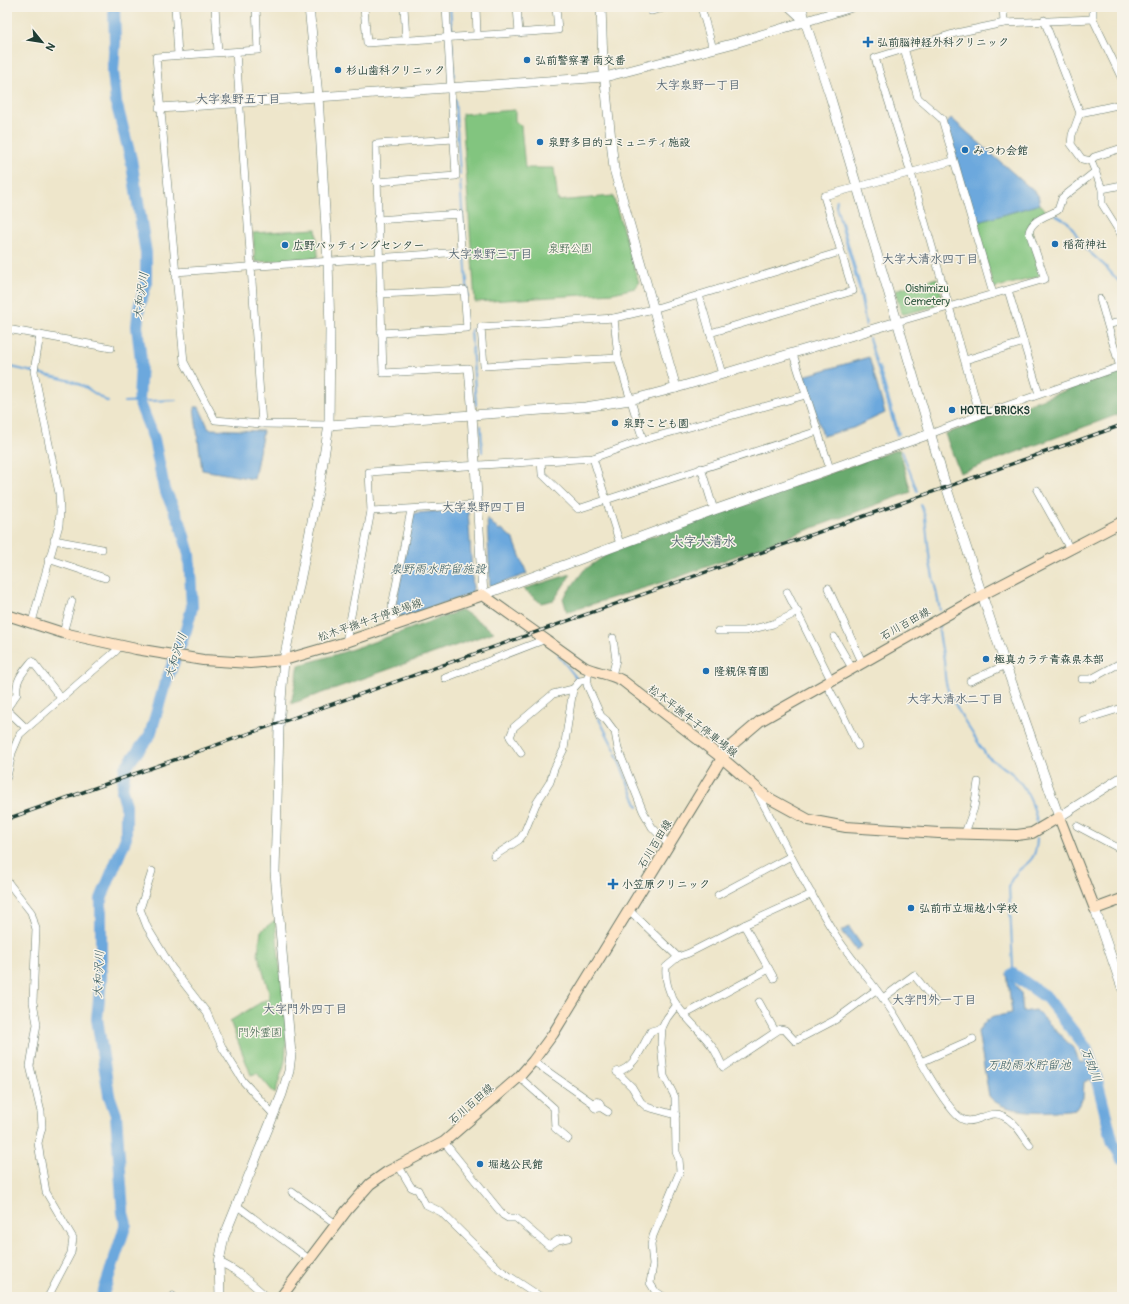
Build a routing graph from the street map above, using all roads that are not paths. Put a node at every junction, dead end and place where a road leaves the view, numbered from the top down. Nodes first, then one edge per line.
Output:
1 (175, 7) edge
2 (216, 7) edge
3 (256, 7) edge
4 (309, 7) edge
5 (364, 7) edge
6 (404, 7) edge
7 (446, 7) edge
8 (476, 7) edge
9 (517, 7) edge
10 (556, 7) edge
11 (601, 7) edge
12 (651, 7) edge
13 (667, 7) edge
14 (701, 7) edge
15 (790, 7) edge
16 (802, 7) edge
17 (852, 7) edge
18 (1003, 7) edge
19 (1093, 7) edge
20 (1093, 19) junction
21 (1044, 20) junction
22 (805, 21) junction
23 (1004, 23) junction
24 (519, 33) junction
25 (478, 35) junction
26 (448, 37) junction
27 (406, 40) junction
28 (713, 48) junction
29 (904, 48) junction
30 (218, 52) junction
31 (236, 52) junction
32 (178, 55) junction
33 (605, 77) junction
34 (1122, 79) edge
35 (450, 88) junction
36 (318, 96) junction
37 (240, 102) junction
38 (1122, 104) edge
39 (160, 108) junction
40 (1080, 113) junction
41 (454, 139) junction
42 (1122, 148) edge
43 (1092, 160) junction
44 (953, 161) junction
45 (1096, 171) junction
46 (911, 173) junction
47 (376, 182) junction
48 (1122, 185) edge
49 (858, 188) junction
50 (1102, 189) junction
51 (377, 220) junction
52 (1122, 236) edge
53 (840, 252) junction
54 (378, 258) junction
55 (328, 261) junction
56 (250, 266) junction
57 (175, 272) junction
58 (1008, 290) junction
59 (380, 294) junction
60 (992, 294) junction
61 (699, 295) junction
62 (1100, 299) dead end
63 (949, 307) junction
64 (652, 309) junction
65 (614, 318) junction
66 (1122, 321) edge
67 (897, 322) junction
68 (1108, 325) junction
69 (7, 329) edge
70 (381, 333) junction
71 (710, 333) junction
72 (40, 335) junction
73 (1024, 342) junction
74 (111, 348) dead end
75 (793, 354) junction
76 (618, 358) junction
77 (965, 360) junction
78 (1121, 366) edge
79 (722, 374) junction
80 (676, 388) junction
81 (1039, 394) junction
82 (806, 395) junction
83 (630, 400) junction
84 (472, 415) junction
85 (980, 415) junction
86 (262, 424) junction
87 (329, 425) junction
88 (818, 431) junction
89 (930, 434) junction
90 (643, 440) junction
91 (593, 458) junction
92 (541, 460) junction
93 (475, 465) junction
94 (701, 468) junction
95 (830, 469) junction
96 (1037, 490) dead end
97 (607, 499) junction
98 (476, 505) junction
99 (411, 510) junction
100 (714, 510) junction
101 (371, 511) junction
102 (1122, 522) edge
103 (54, 540) junction
104 (620, 544) junction
105 (102, 549) dead end
106 (1070, 549) junction
107 (48, 559) junction
108 (105, 578) dead end
109 (828, 588) dead end
110 (787, 592) dead end
111 (483, 595) junction
112 (982, 595) junction
113 (72, 601) dead end
114 (798, 612) junction
115 (7, 615) edge
116 (32, 622) junction
117 (394, 624) junction
118 (718, 631) dead end
119 (63, 633) junction
120 (834, 637) dead end
121 (613, 638) dead end
122 (546, 639) junction
123 (346, 642) junction
124 (120, 646) junction
125 (284, 660) junction
126 (862, 662) junction
127 (1122, 662) edge
128 (1006, 666) junction
129 (852, 668) junction
130 (588, 675) junction
131 (612, 675) junction
132 (445, 678) dead end
133 (1082, 679) dead end
134 (970, 681) dead end
135 (828, 682) junction
136 (573, 689) junction
137 (61, 698) junction
138 (1122, 708) edge
139 (7, 709) edge
140 (1083, 720) dead end
141 (26, 728) junction
142 (858, 746) dead end
143 (521, 754) dead end
144 (722, 758) junction
145 (7, 777) edge
146 (1122, 777) edge
147 (978, 782) dead end
148 (754, 786) junction
149 (1059, 817) junction
150 (1077, 826) dead end
151 (965, 833) junction
152 (669, 845) junction
153 (1122, 850) edge
154 (494, 856) dead end
155 (791, 856) junction
156 (152, 871) dead end
157 (7, 881) edge
158 (812, 894) junction
159 (718, 895) dead end
160 (1122, 899) edge
161 (1094, 909) junction
162 (629, 910) junction
163 (744, 925) junction
164 (678, 957) junction
165 (769, 969) junction
166 (774, 978) dead end
167 (1122, 988) edge
168 (876, 990) junction
169 (883, 998) junction
170 (759, 1002) dead end
171 (936, 1003) dead end
172 (676, 1006) junction
173 (684, 1015) junction
174 (662, 1028) junction
175 (775, 1031) junction
176 (972, 1039) dead end
177 (533, 1062) junction
178 (921, 1062) junction
179 (519, 1077) junction
180 (608, 1112) dead end
181 (274, 1115) junction
182 (676, 1116) junction
183 (568, 1139) dead end
184 (444, 1142) junction
185 (1030, 1145) dead end
186 (398, 1165) junction
187 (292, 1192) dead end
188 (236, 1205) junction
189 (336, 1224) junction
190 (568, 1238) dead end
191 (309, 1259) junction
192 (219, 1262) junction
193 (48, 1297) edge
194 (220, 1297) edge
195 (267, 1297) edge
196 (281, 1297) edge
197 (541, 1297) edge
198 (664, 1297) edge

1 - 32 street
2 - 30 street
3 - 31 street
4 - 36 street
5 - 27 street
6 - 27 street
7 - 26 street
8 - 25 street
9 - 24 street
10 - 24 street
11 - 33 street
12 - 13 street
14 - 28 street
15 - 22 street
16 - 22 street
17 - 22 street
18 - 23 street
19 - 20 street
20 - 21 street
20 - 34 street
21 - 23 street
21 - 40 street
22 - 28 street
22 - 49 street
23 - 29 street
24 - 25 street
25 - 26 street
26 - 27 street
26 - 35 street
28 - 33 street
29 - 44 street
29 - 46 street
30 - 31 street
30 - 32 street
31 - 37 street
32 - 39 street
33 - 35 street
33 - 64 street
35 - 36 street
35 - 41 street
36 - 37 street
36 - 55 street
37 - 39 street
37 - 56 street
38 - 40 street
39 - 57 street
40 - 43 street
41 - 47 street
41 - 47 street
42 - 43 street
43 - 45 street
44 - 46 street
44 - 60 street
45 - 50 street
45 - 58 street
46 - 49 street
46 - 63 street
47 - 51 street
48 - 50 street
49 - 53 street
49 - 67 street
50 - 52 street
51 - 54 street
51 - 54 street
53 - 61 street
53 - 71 street
54 - 55 street
54 - 59 street
55 - 56 street
55 - 87 street
56 - 57 street
56 - 86 street
57 - 86 street
58 - 60 street
58 - 73 street
59 - 70 street
59 - 70 street
60 - 63 street
61 - 64 street
61 - 71 street
62 - 68 street
63 - 67 street
63 - 77 street
64 - 65 street
64 - 80 street
65 - 76 street
65 - 76 street
66 - 68 street
67 - 75 street
67 - 89 street
68 - 78 street
69 - 72 street
70 - 84 street
71 - 79 street
72 - 74 street
72 - 103 street
73 - 77 street
73 - 81 street
75 - 79 street
75 - 82 street
76 - 83 street
77 - 85 street
78 - 81 street
79 - 80 street
80 - 83 street
81 - 85 street
82 - 88 street
82 - 90 street
83 - 84 street
83 - 90 street
84 - 87 street
84 - 93 street
85 - 89 street
86 - 87 street
87 - 125 street
88 - 94 street
88 - 95 street
89 - 95 street
89 - 112 street
90 - 91 street
91 - 92 street
91 - 97 street
92 - 93 street
92 - 97 street
93 - 98 street
93 - 101 street
94 - 97 street
94 - 100 street
95 - 100 street
96 - 106 street
97 - 104 street
98 - 99 street
98 - 111 street
99 - 101 street
99 - 117 street
100 - 104 street
101 - 123 street
102 - 106 main road, 石川百田線
103 - 105 street
103 - 107 street
104 - 111 street
106 - 112 main road, 石川百田線
107 - 108 street
107 - 116 street
109 - 126 street
110 - 114 street
111 - 117 main road, 松木平撫牛子停車場線
111 - 122 main road, 松木平撫牛子停車場線
112 - 126 main road, 石川百田線
112 - 128 street
113 - 119 street
114 - 118 street
114 - 135 street
115 - 116 main road
116 - 119 main road
117 - 123 main road, 松木平撫牛子停車場線
119 - 124 main road
120 - 129 street
121 - 131 street
122 - 130 main road, 松木平撫牛子停車場線
122 - 132 street
123 - 125 main road, 松木平撫牛子停車場線
124 - 125 main road, 松木平撫牛子停車場線
124 - 137 street
125 - 181 street
126 - 129 main road, 石川百田線
127 - 133 street
128 - 134 street
128 - 149 street
129 - 135 main road, 石川百田線
130 - 131 main road, 松木平撫牛子停車場線
130 - 136 street
130 - 152 street
131 - 144 main road, 松木平撫牛子停車場線
135 - 142 street
135 - 144 main road, 石川百田線
136 - 143 street
136 - 154 street
137 - 139 street
137 - 141 street
138 - 140 street
139 - 141 street
141 - 145 street
144 - 148 main road, 松木平撫牛子停車場線
144 - 152 main road, 石川百田線
146 - 149 street
147 - 151 street
148 - 151 main road, 松木平撫牛子停車場線
148 - 155 street
149 - 151 main road, 松木平撫牛子停車場線
149 - 161 main road
150 - 153 street
152 - 162 main road, 石川百田線
155 - 158 street
155 - 159 street
156 - 181 street
157 - 193 street
158 - 163 street
158 - 168 street
160 - 161 main road
161 - 167 street
162 - 164 street
162 - 177 main road, 石川百田線
163 - 164 street
163 - 165 street
164 - 172 street
165 - 166 street
165 - 173 street
168 - 169 street
168 - 175 street
169 - 171 street
169 - 178 street
170 - 175 street
172 - 173 street
172 - 174 street
173 - 175 street
174 - 182 street
174 - 182 street
176 - 178 street
177 - 179 main road, 石川百田線
177 - 180 street
178 - 185 street
179 - 183 street
179 - 184 main road, 石川百田線
181 - 188 street
182 - 198 street
184 - 186 main road, 石川百田線
184 - 190 street
186 - 189 main road, 石川百田線
186 - 197 street
187 - 189 street
188 - 191 street
188 - 192 street
189 - 191 main road, 石川百田線
191 - 196 main road, 石川百田線
192 - 194 street
192 - 195 street

